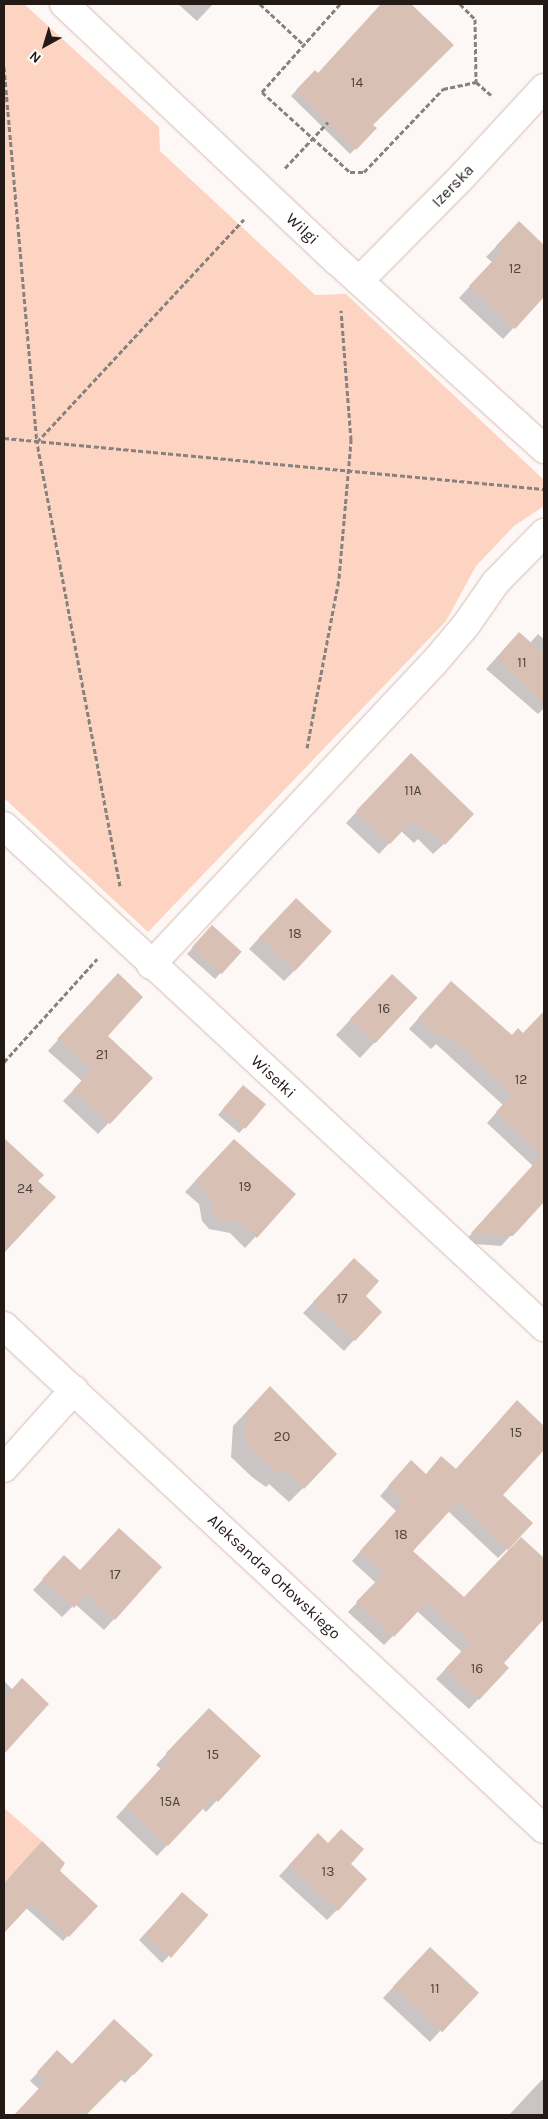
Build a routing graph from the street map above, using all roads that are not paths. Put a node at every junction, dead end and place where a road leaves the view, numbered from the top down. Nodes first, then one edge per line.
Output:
1 (64, 4) edge
2 (544, 88) edge
3 (359, 281) junction
4 (544, 449) edge
5 (544, 532) edge
6 (4, 826) edge
7 (151, 965) junction
8 (4, 1326) edge
9 (544, 1327) edge
10 (74, 1390) junction
11 (4, 1468) edge
12 (544, 1829) edge

1 - 3 street, Wilgi
2 - 3 street, Izerska
3 - 4 street, Wilgi
5 - 7 street
6 - 7 street, Wisełki
7 - 9 street, Wisełki
8 - 10 street, Aleksandra Orłowskiego
10 - 11 street
10 - 12 street, Aleksandra Orłowskiego

